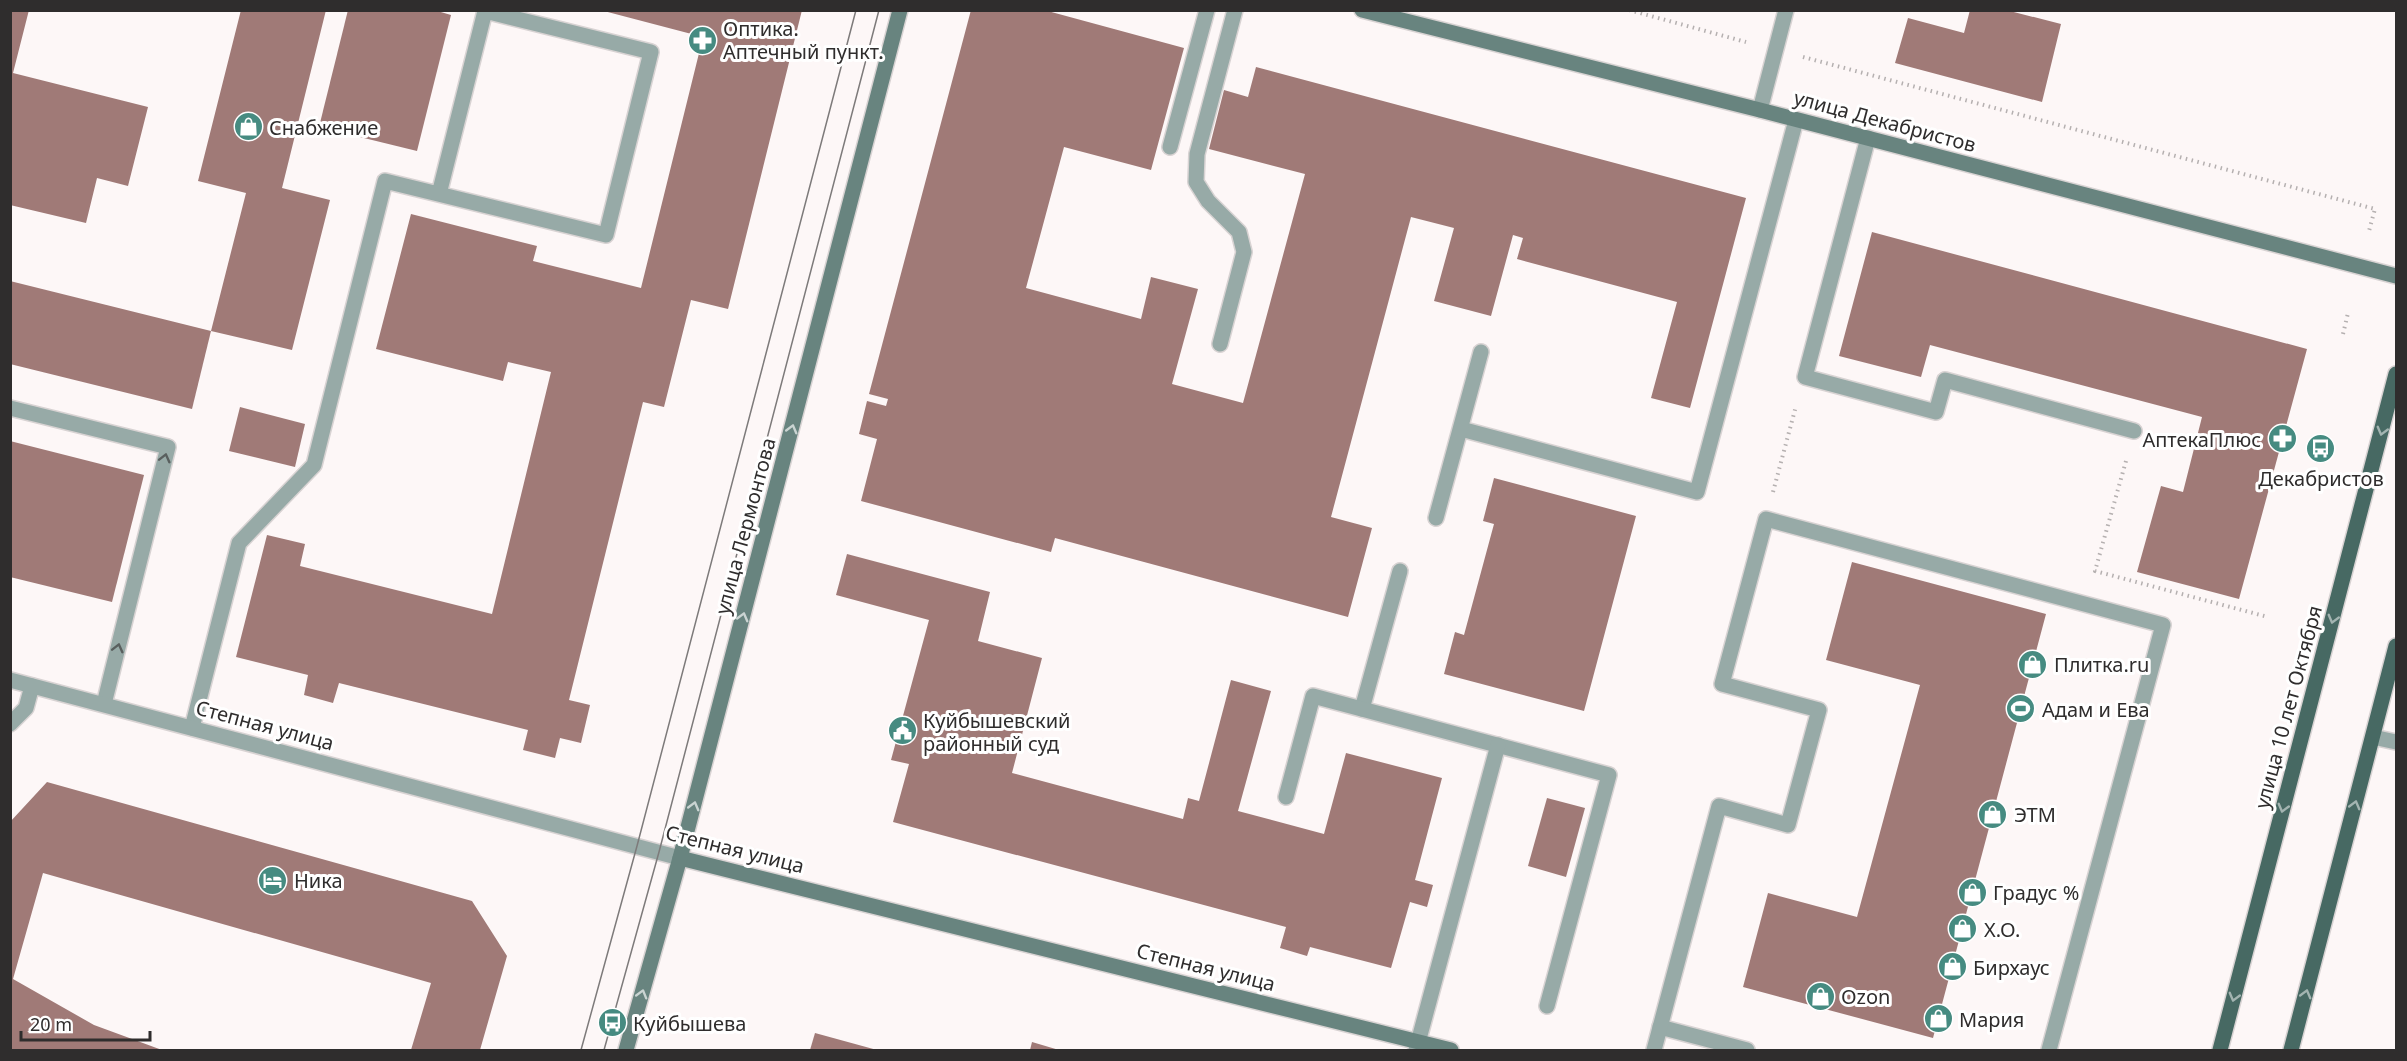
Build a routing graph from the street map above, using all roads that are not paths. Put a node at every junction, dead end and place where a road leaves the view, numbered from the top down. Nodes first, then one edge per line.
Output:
1 (900, 10) edge
2 (1207, 10) edge
3 (1235, 10) edge
4 (1362, 10) edge
5 (1786, 10) edge
6 (1760, 110) junction
7 (1796, 120) junction
8 (1868, 138) junction
9 (1170, 147) dead end
10 (439, 194) junction
11 (2397, 276) edge
12 (1220, 344) dead end
13 (1481, 352) dead end
14 (2397, 374) edge
15 (10, 408) edge
16 (1461, 429) junction
17 (2134, 431) road end
18 (1436, 518) dead end
19 (1400, 571) dead end
20 (2397, 646) edge
21 (10, 680) edge
22 (32, 686) junction
23 (104, 705) junction
24 (1362, 709) junction
25 (10, 724) edge
26 (192, 728) junction
27 (2373, 737) junction
28 (2397, 742) edge
29 (1498, 745) junction
30 (1286, 797) dead end
31 (680, 858) junction
32 (1547, 1006) dead end
33 (1660, 1027) junction
34 (1417, 1046) edge
35 (626, 1050) edge
36 (1451, 1050) edge
37 (1654, 1050) edge
38 (1747, 1050) edge
39 (2049, 1050) edge
40 (2220, 1050) edge
41 (2291, 1050) edge

31 -> 1 street, улица Лермонтова
2 - 9 street
3 - 12 street
4 - 6 street, улица Декабристов
5 - 6 street
6 - 7 street, улица Декабристов
7 - 8 street, улица Декабристов
7 - 16 street
8 - 11 street, улица Декабристов
8 - 17 street
10 - 10 street
10 - 26 street
13 - 16 street
14 -> 40 main road, улица 10 лет Октября
23 -> 15 street
16 - 18 street
19 - 24 street
20 - 27 main road
21 - 22 street, Степная улица
22 - 23 street, Степная улица
22 - 25 street
23 - 26 street, Степная улица
24 - 29 street
24 - 30 street
26 - 31 street, Степная улица
27 - 28 street
41 -> 27 main road
29 - 32 street
29 - 34 street
31 - 34 street, Степная улица
35 -> 31 street, улица Лермонтова
33 - 37 street
33 - 38 street
33 - 39 street
34 - 36 street, Степная улица

